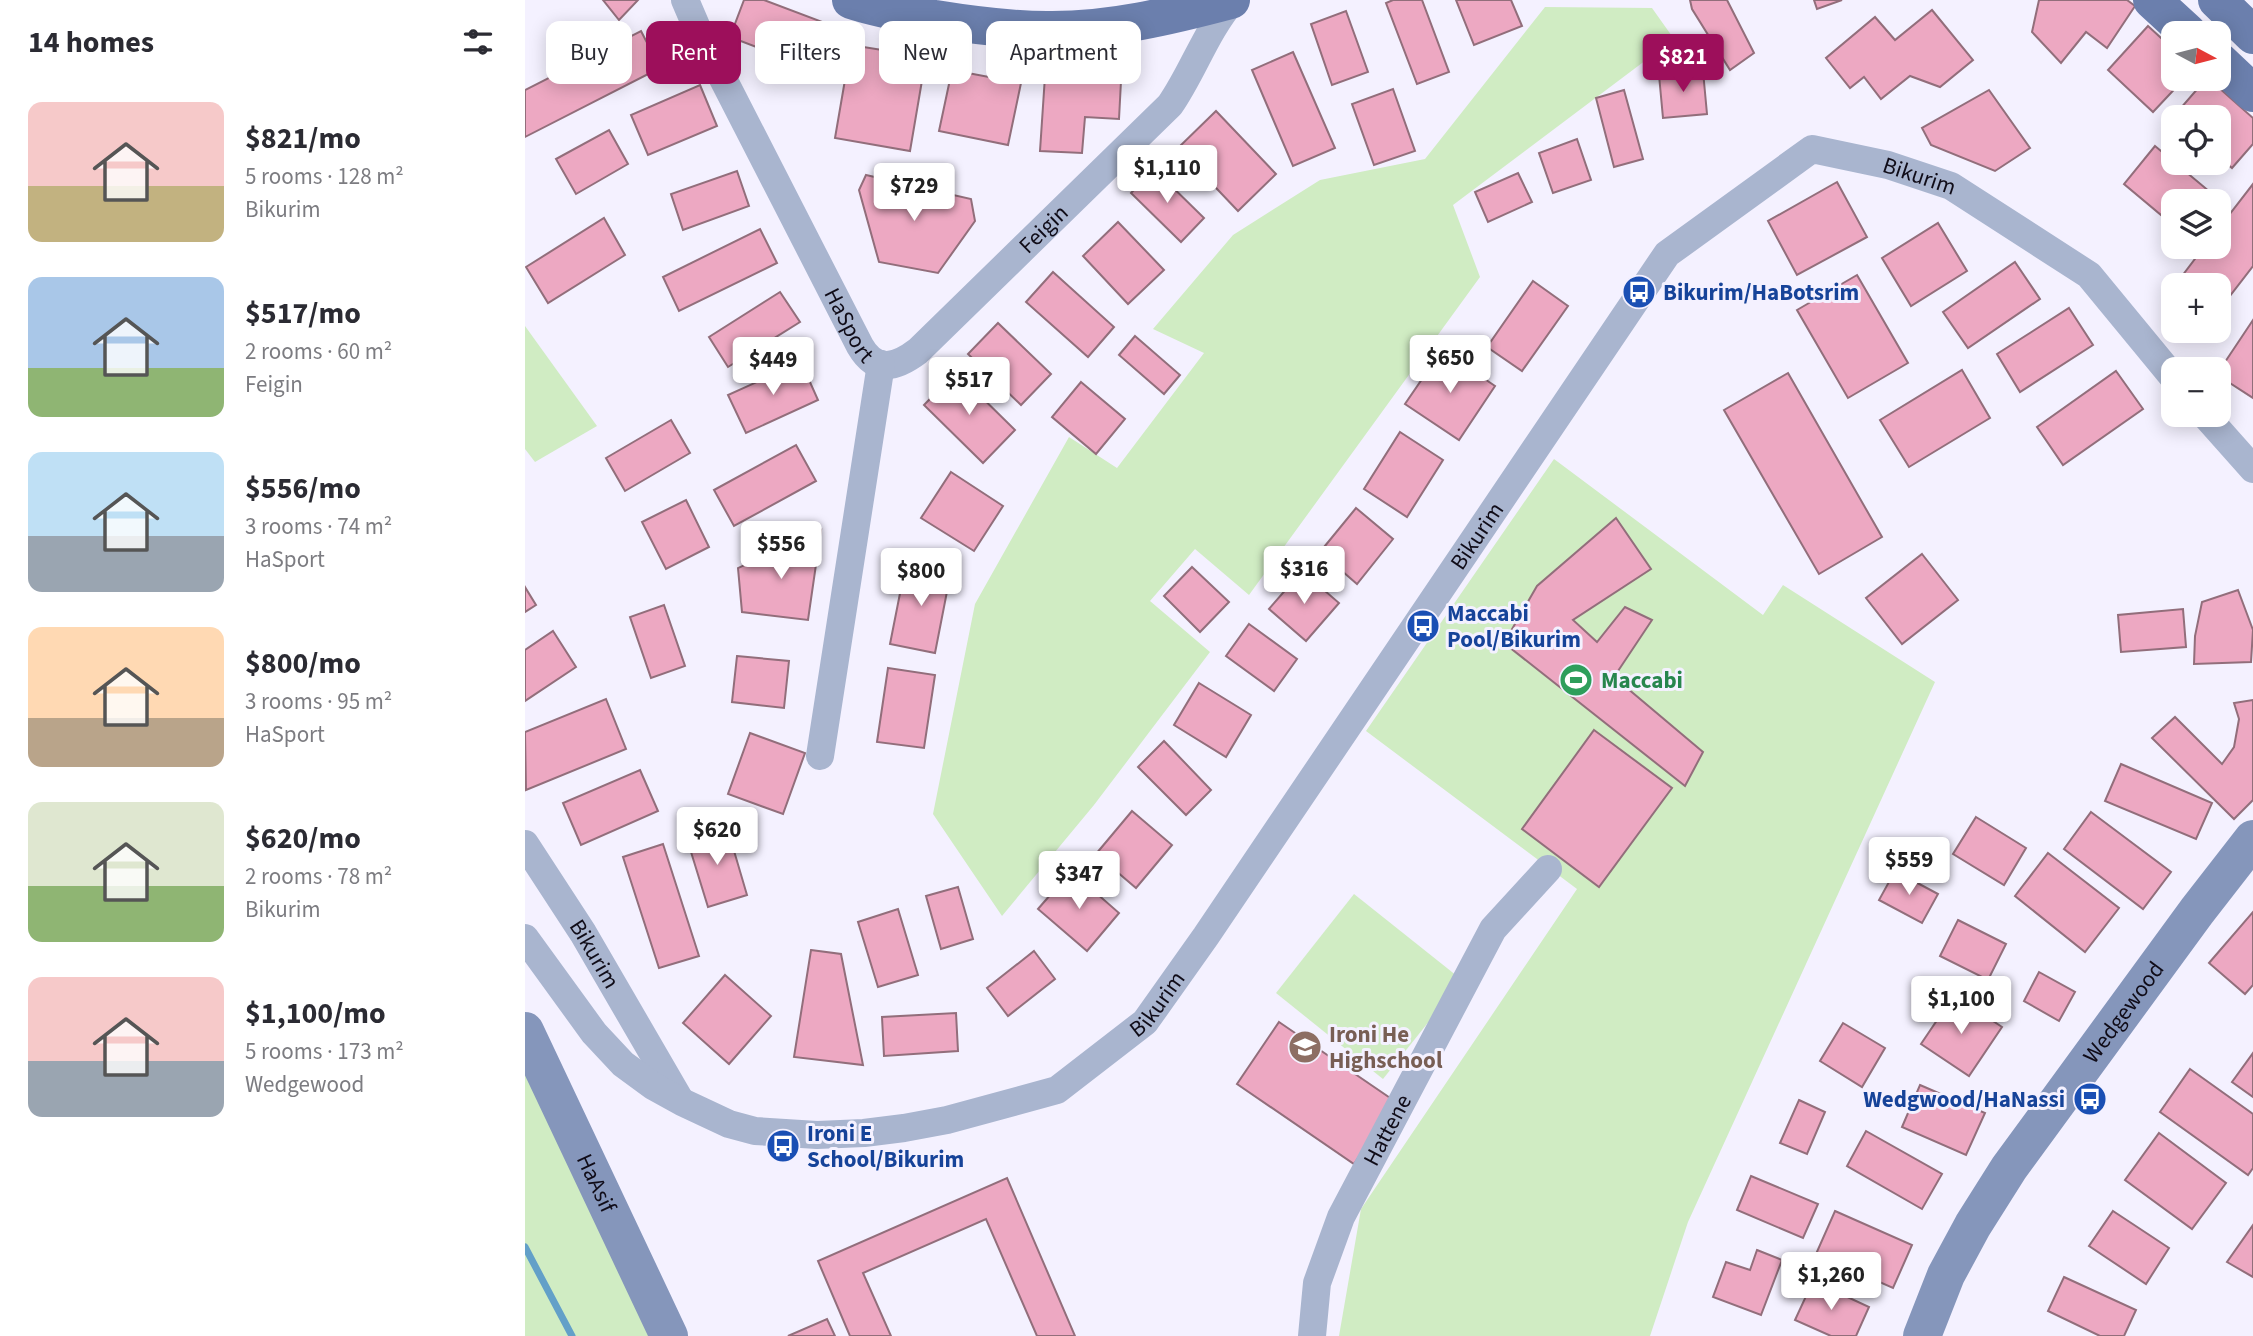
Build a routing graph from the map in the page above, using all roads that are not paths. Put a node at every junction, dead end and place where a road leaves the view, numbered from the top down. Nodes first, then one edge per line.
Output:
1 (685, 0) edge
2 (852, 0) edge
3 (1232, 0) edge
4 (2152, 0) edge
5 (2217, 0) edge
6 (2175, 21) edge
7 (2253, 35) edge
8 (2231, 72) edge
9 (2253, 93) edge
10 (2161, 362) edge
11 (881, 364) junction
12 (2216, 427) edge
13 (2253, 469) edge
14 (820, 756) dead end
15 (2253, 839) edge
16 (525, 844) edge
17 (1548, 870) dead end
18 (525, 938) edge
19 (525, 1031) edge
20 (682, 1102) junction
21 (669, 1336) edge
22 (1313, 1336) edge
23 (1922, 1336) edge

1 - 11 street, HaSport
2 - 3 main road
3 - 11 street, Feigin
4 - 6 main road
5 - 7 main road
8 - 9 main road
10 - 20 street, Bikurim
11 - 14 street, HaSport
12 - 13 street
15 - 23 street, Wedgewood
16 - 20 street, Bikurim
17 - 22 street, Hattene
18 - 20 street, Bikurim
19 - 21 street, HaAsif

